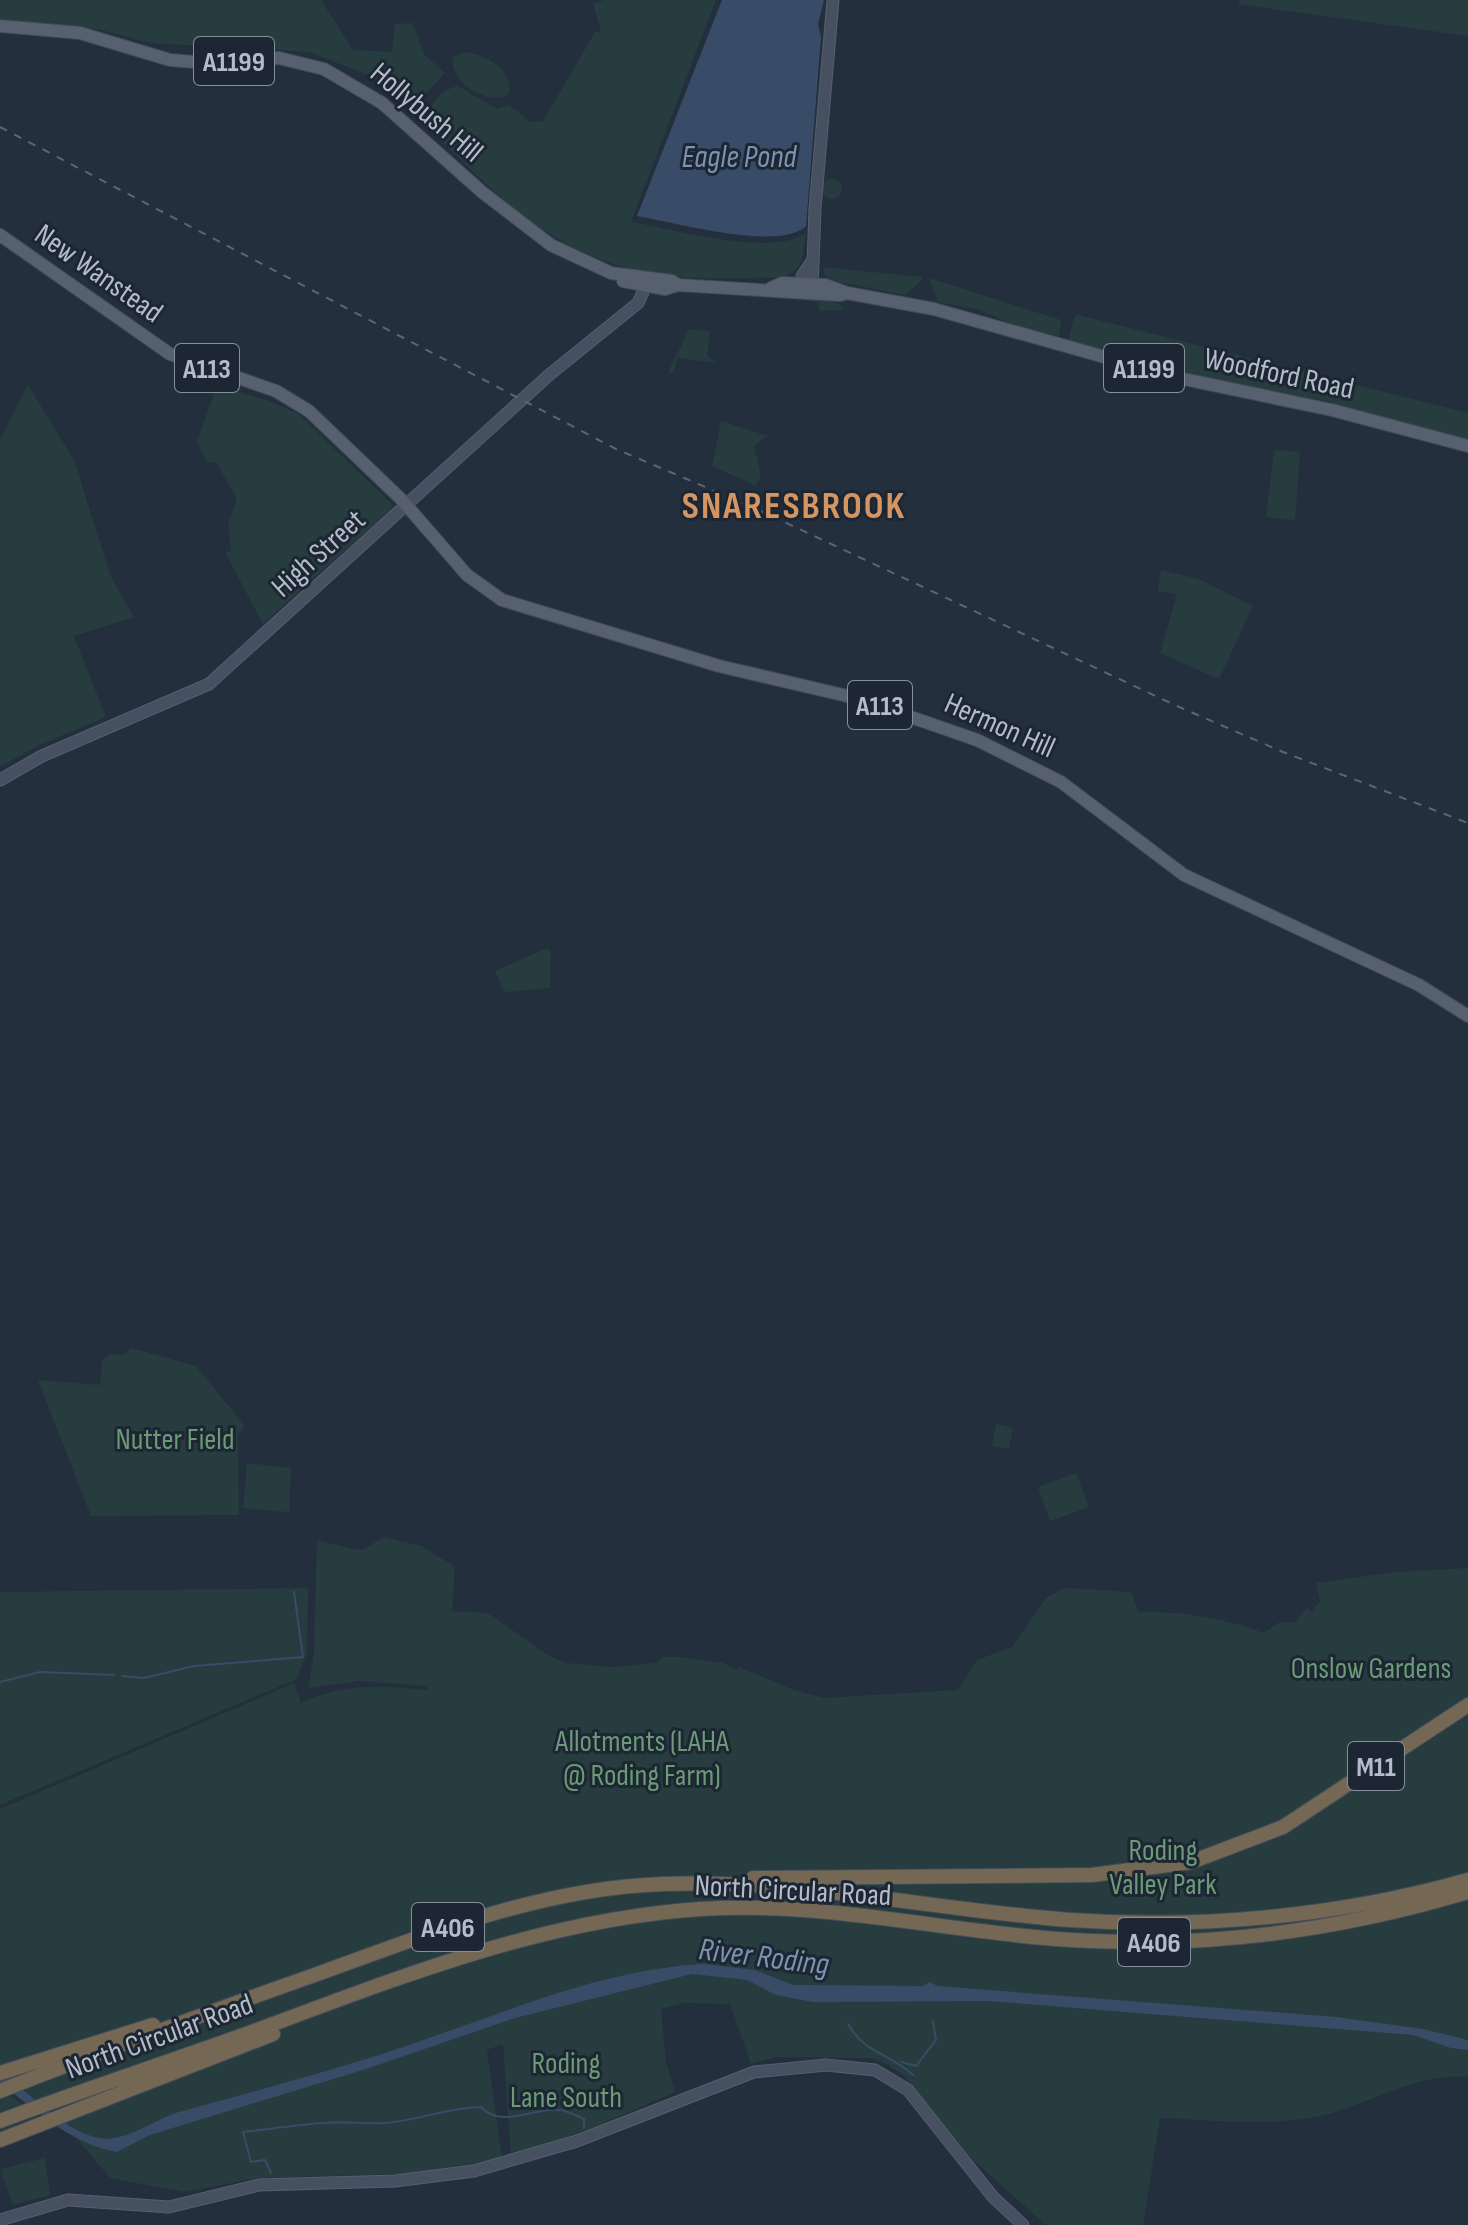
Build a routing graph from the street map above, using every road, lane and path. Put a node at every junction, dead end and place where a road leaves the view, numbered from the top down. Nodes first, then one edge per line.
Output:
1 (833, 0) edge
2 (0, 26) edge
3 (0, 235) edge
4 (644, 281) junction
5 (807, 288) junction
6 (847, 293) joint
7 (1468, 446) edge
8 (407, 505) junction
9 (0, 780) edge
10 (1468, 1016) edge
11 (1468, 1705) edge
12 (1468, 1880) edge
13 (661, 1884) junction
14 (1468, 1892) edge
15 (1468, 1901) edge
16 (1423, 1904) junction
17 (336, 1999) junction
18 (242, 2001) junction
19 (6, 2071) edge
20 (1, 2090) edge
21 (0, 2121) edge
22 (0, 2140) edge
23 (0, 2220) edge
24 (1023, 2225) edge

1 - 5 street
2 - 4 main road, Hollybush Hill / A1199
3 - 8 main road, New Wanstead / A113
4 - 5 main road, Hollybush Hill / A1199
4 - 8 street, High Street
5 - 6 main road, Hollybush Hill / A1199
6 - 7 main road, Woodford Road / A1199
8 - 9 street, High Street
8 - 10 main road, Hermon Hill / A113
11 - 13 highway, M11
12 - 13 highway, North Circular Road / A406
13 - 18 highway, North Circular Road / A406
14 - 16 highway, North Circular Road / A406
15 - 16 highway
16 - 17 highway, North Circular Road / A406
17 - 21 highway, North Circular Road / A406
17 - 22 highway, A406
18 - 19 highway, A406
18 - 20 highway, North Circular Road / A406
23 - 24 street

